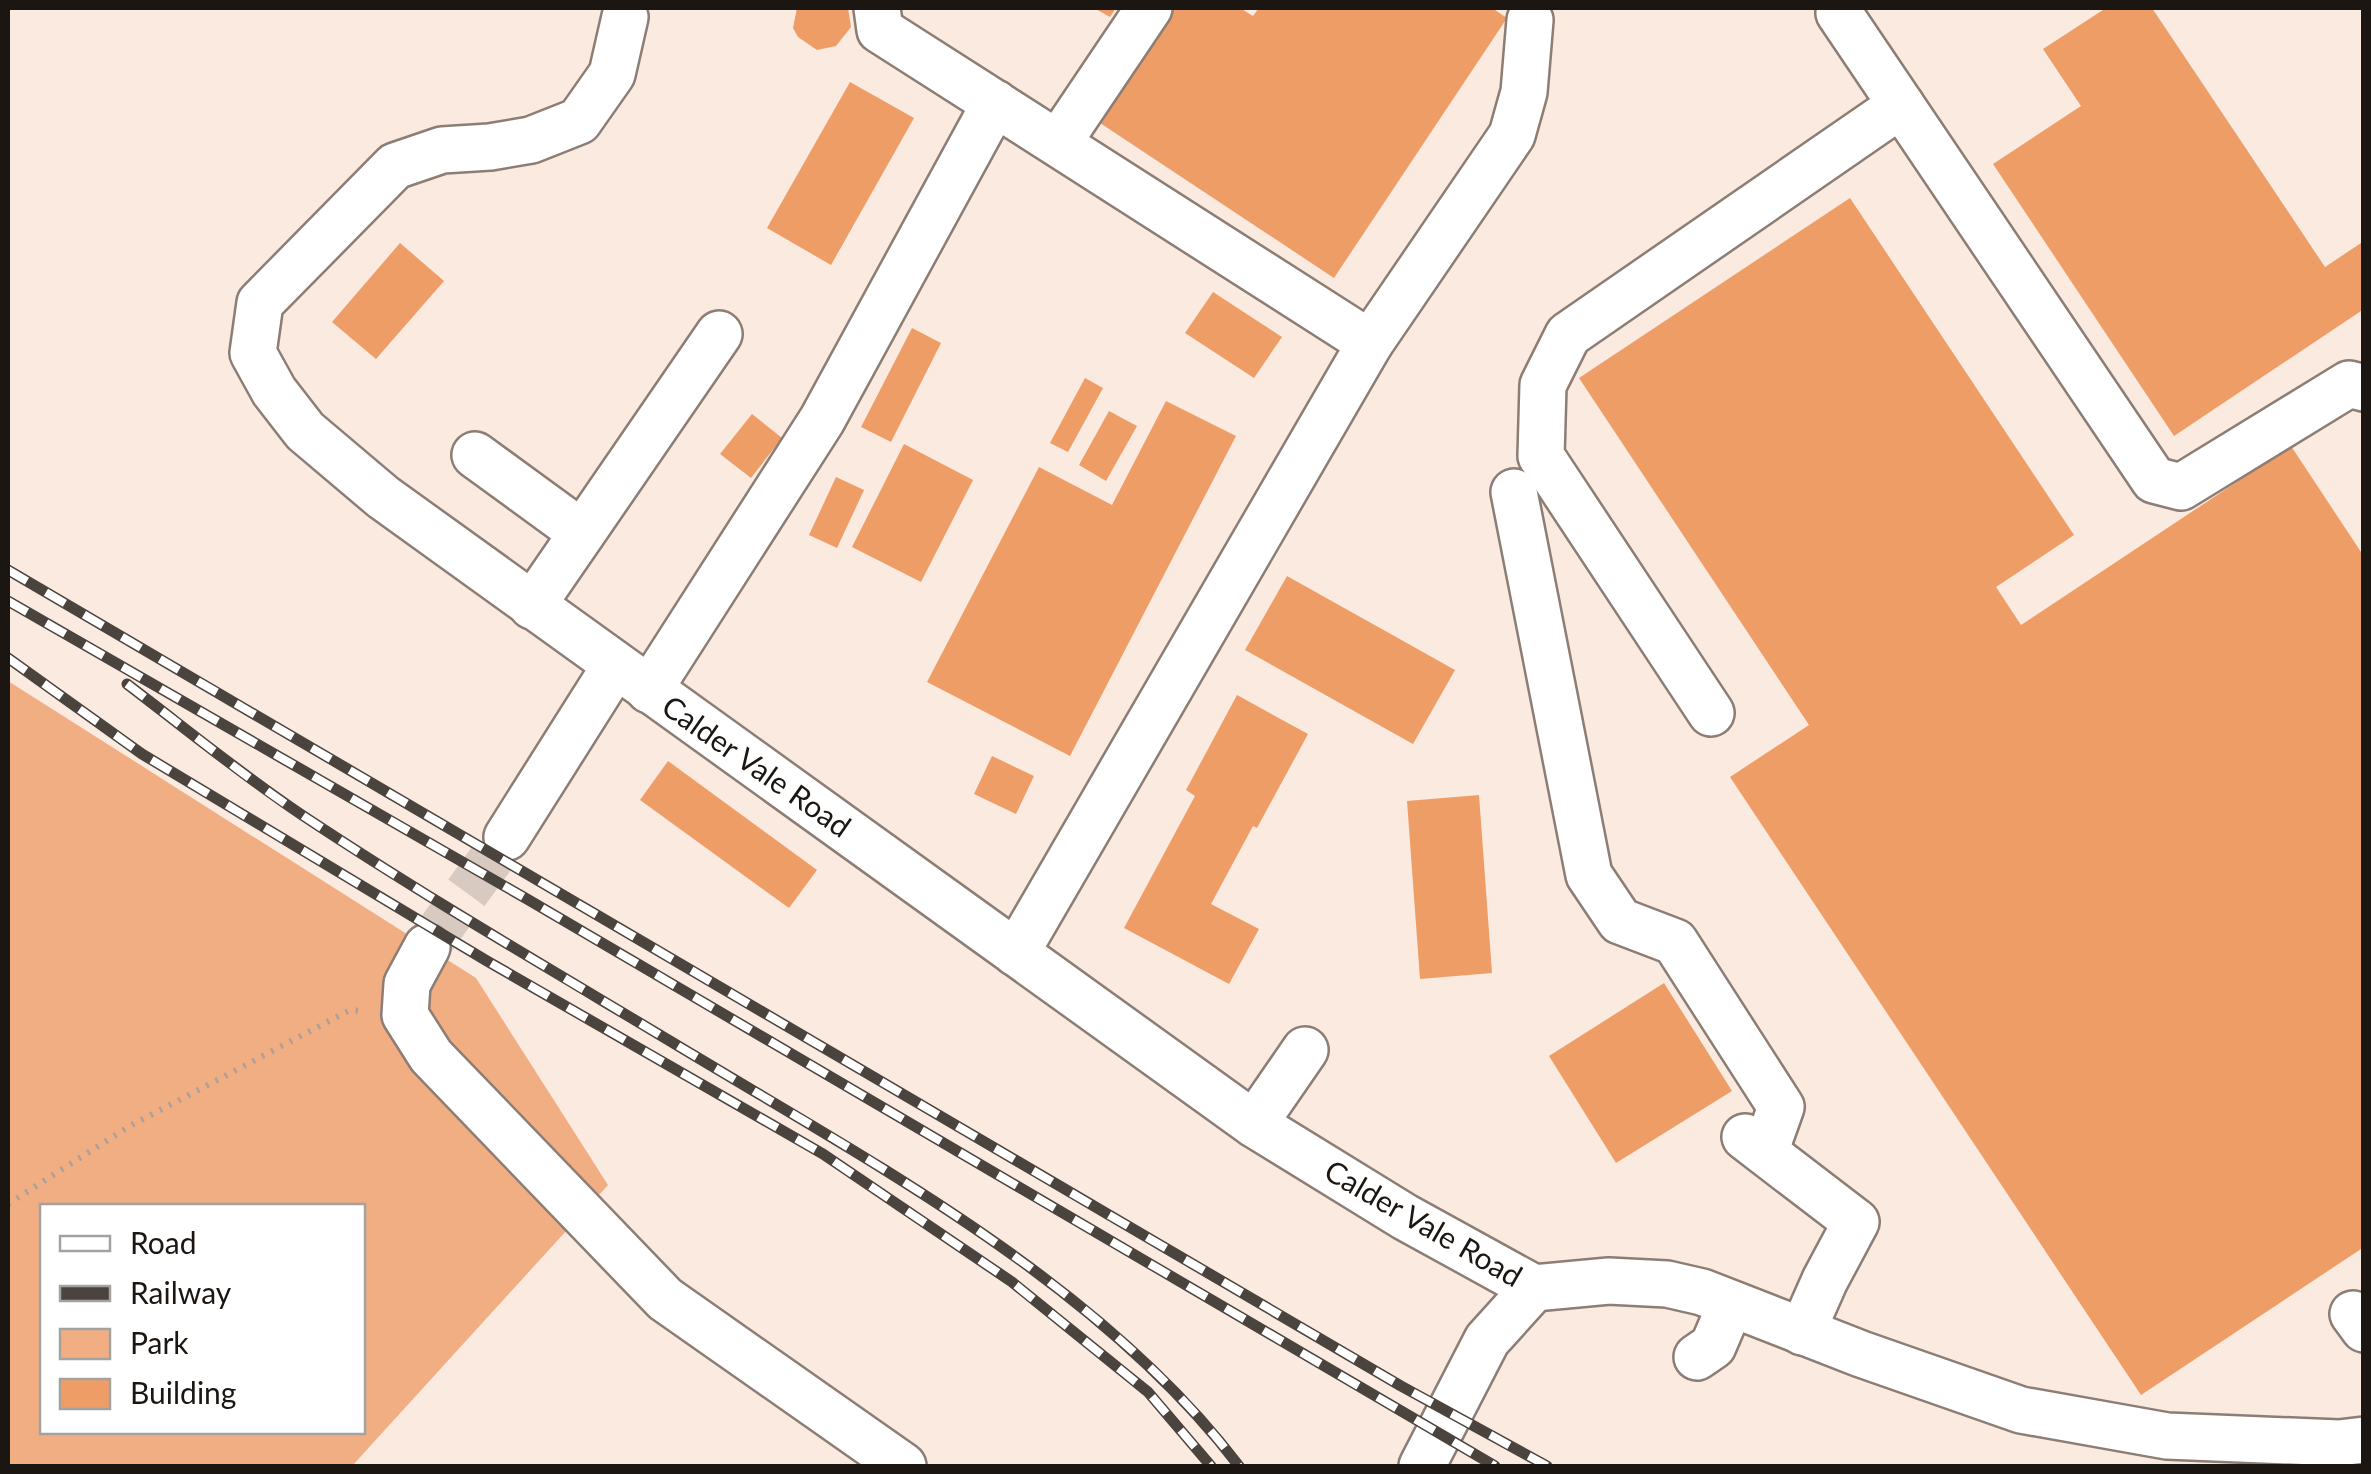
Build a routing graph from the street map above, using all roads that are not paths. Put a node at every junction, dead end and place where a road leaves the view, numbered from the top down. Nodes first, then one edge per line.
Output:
1 (877, 8) edge
2 (1149, 8) edge
3 (1839, 13) dead end
4 (625, 17) dead end
5 (1530, 20) dead end
6 (995, 103) junction
7 (1900, 105) junction
8 (1058, 143) junction
9 (720, 334) dead end
10 (1370, 343) junction
11 (2364, 388) edge
12 (476, 454) dead end
13 (1514, 492) dead end
14 (582, 534) junction
15 (532, 606) junction
16 (632, 678) junction
17 (1711, 713) dead end
18 (507, 837) tunnel mouth
19 (426, 946) tunnel mouth
20 (1016, 953) junction
21 (1305, 1050) dead end
22 (1254, 1124) junction
23 (1534, 1288) junction
24 (1731, 1304) junction
25 (1802, 1332) junction
26 (1697, 1357) dead end
27 (2364, 1440) edge
28 (903, 1466) edge
29 (1422, 1466) edge

1 - 6 street
2 - 8 street
3 - 7 street
4 - 15 street, Calder Vale Road
5 - 10 street
6 - 8 street
6 - 16 street
7 - 11 street
7 - 17 street
8 - 10 street
9 - 14 street
10 - 20 street
12 - 14 street
13 - 25 street
14 - 15 street
15 - 16 street, Calder Vale Road
16 - 18 street
16 - 20 street, Calder Vale Road
19 - 28 street
20 - 22 street, Calder Vale Road
21 - 22 street
22 - 23 street, Calder Vale Road
23 - 24 street, Calder Vale Road
23 - 29 street
24 - 25 street, Calder Vale Road
24 - 26 street
25 - 27 street, Calder Vale Road

